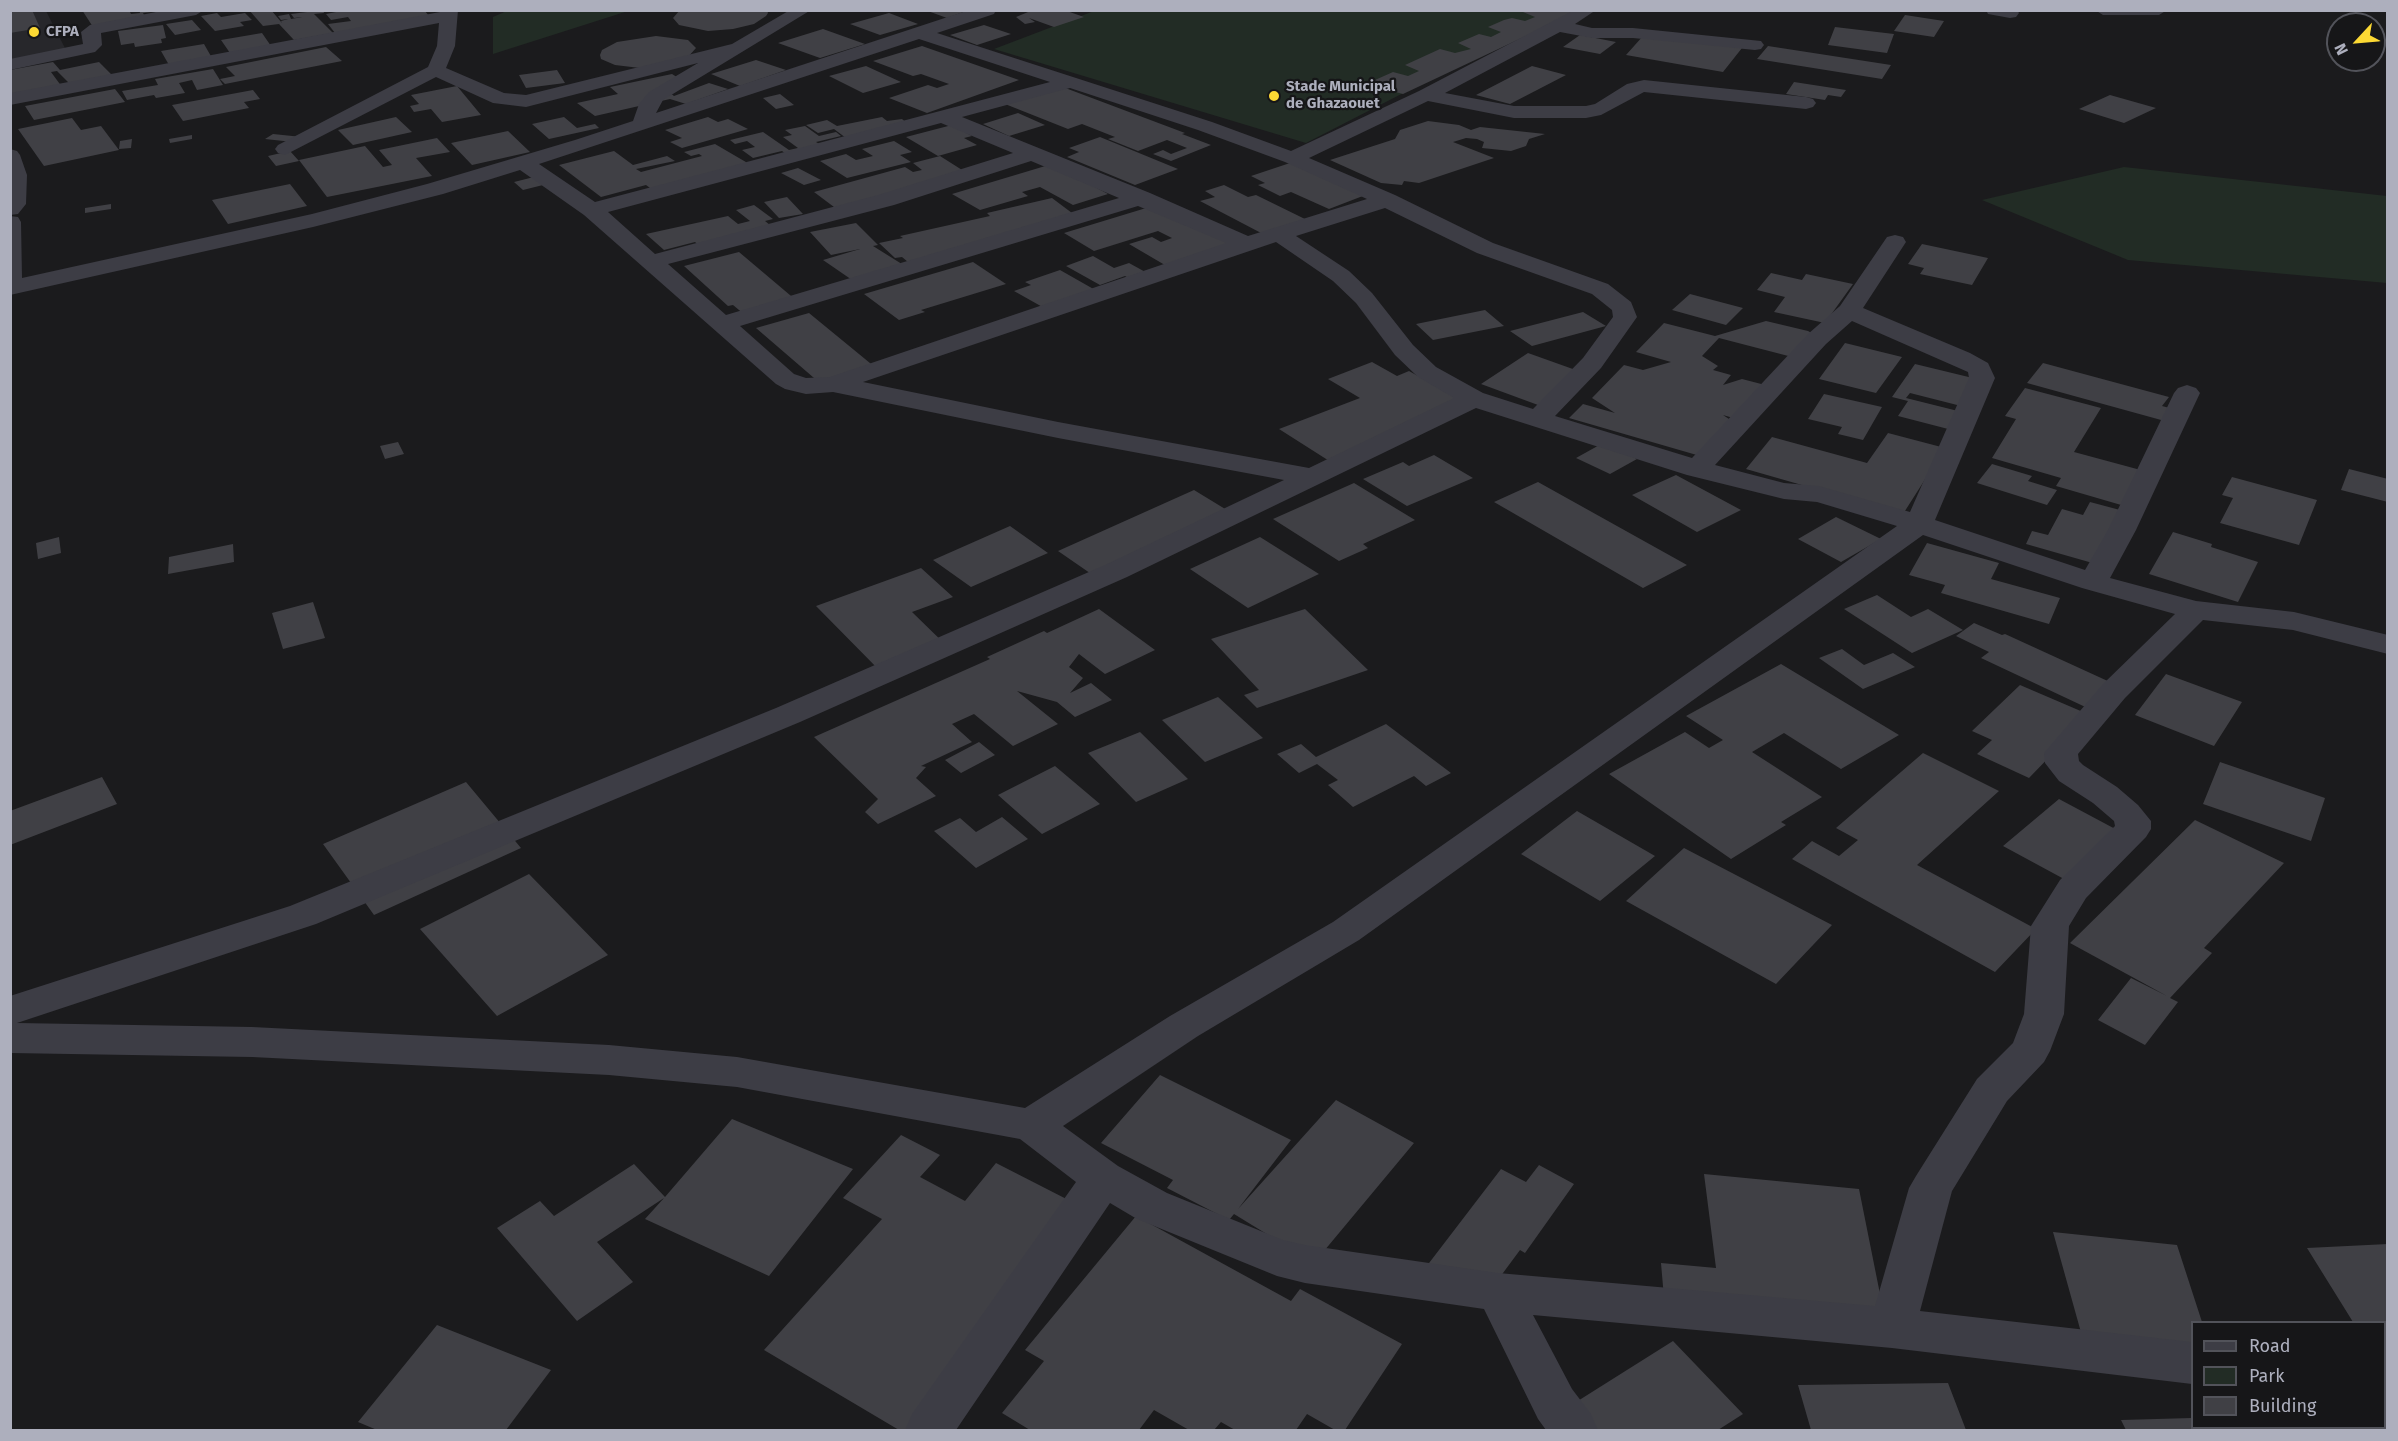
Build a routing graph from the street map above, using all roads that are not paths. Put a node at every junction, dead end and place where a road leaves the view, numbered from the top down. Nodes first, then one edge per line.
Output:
1 (196, 10) edge
2 (803, 10) edge
3 (988, 10) edge
4 (1587, 10) edge
5 (2103, 10) edge
6 (2159, 10) edge
7 (449, 13) edge
8 (1559, 26) junction
9 (919, 33) junction
10 (1755, 45) dead end
11 (738, 48) junction
12 (10, 65) edge
13 (436, 70) junction
14 (1067, 83) junction
15 (1426, 95) junction
16 (10, 99) edge
17 (1806, 103) dead end
18 (944, 117) junction
19 (642, 124) junction
20 (285, 149) dead end
21 (1034, 153) junction
22 (10, 155) edge
23 (1292, 158) junction
24 (522, 162) junction
25 (1142, 198) junction
26 (1387, 200) junction
27 (10, 209) edge
28 (592, 210) junction
29 (10, 222) edge
30 (1279, 234) junction
31 (1895, 242) dead end
32 (1247, 244) junction
33 (650, 262) junction
34 (11, 288) edge
35 (1849, 311) junction
36 (723, 324) junction
37 (833, 384) junction
38 (2187, 393) dead end
39 (1474, 399) junction
40 (1539, 418) junction
41 (1697, 470) junction
42 (1309, 476) junction
43 (1919, 524) junction
44 (2093, 582) junction
45 (2196, 610) junction
46 (2388, 645) edge
47 (10, 1011) edge
48 (10, 1038) edge
49 (1031, 1125) junction
50 (1103, 1178) junction
51 (1498, 1292) junction
52 (1892, 1328) junction
53 (2191, 1363) edge
54 (928, 1431) edge
55 (1574, 1431) edge

1 - 12 street
2 - 11 street
3 - 9 street
4 - 8 street
5 - 6 street
7 - 13 street
7 - 16 street
8 - 10 street
8 - 15 street
9 - 14 street
9 - 19 street
11 - 13 street
11 - 19 street
13 - 20 street
14 - 18 street
14 - 23 street
15 - 17 street
15 - 23 street
18 - 21 street
18 - 28 street
19 - 24 street
21 - 25 street
21 - 33 street
22 - 27 street
23 - 26 street
24 - 28 street
24 - 34 street
25 - 32 street
25 - 36 street
26 - 30 street
26 - 40 street
28 - 33 street
29 - 34 street
30 - 32 street
30 - 39 street
31 - 35 street
32 - 37 street
33 - 36 street
35 - 41 street
35 - 43 street
36 - 37 street
37 - 42 street
38 - 44 street
39 - 40 street
39 - 42 street
40 - 41 street
41 - 43 street
42 - 47 street
43 - 44 street
43 - 49 street
44 - 45 street
45 - 46 street
45 - 52 street
48 - 49 street
49 - 50 street
50 - 51 street
50 - 54 street
51 - 52 street
51 - 55 street
52 - 53 street

